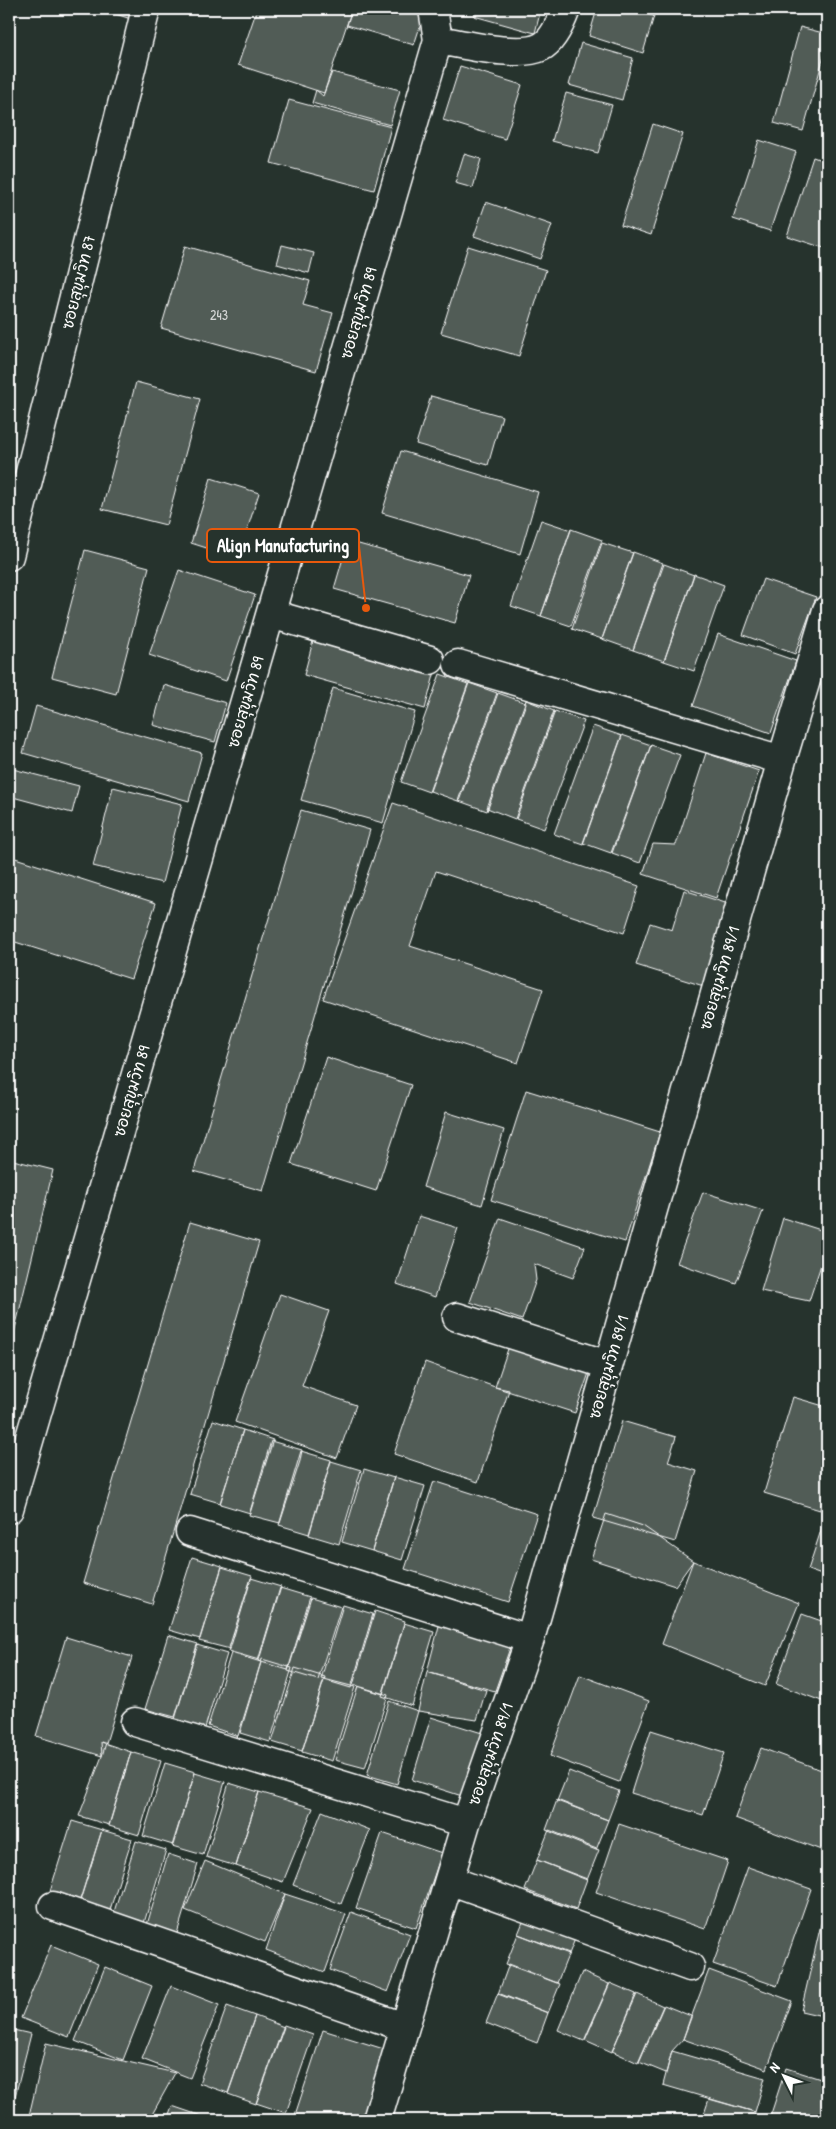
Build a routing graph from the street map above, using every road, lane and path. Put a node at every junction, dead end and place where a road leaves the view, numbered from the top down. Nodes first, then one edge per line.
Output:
1 (146, 9) edge
2 (433, 9) edge
3 (566, 9) edge
4 (438, 40) junction
5 (9, 556) edge
6 (827, 610) edge
7 (271, 614) junction
8 (430, 660) dead end
9 (458, 664) dead end
10 (782, 760) junction
11 (457, 1317) dead end
12 (608, 1365) junction
13 (9, 1509) edge
14 (190, 1532) dead end
15 (530, 1639) junction
16 (135, 1722) dead end
17 (466, 1823) junction
18 (449, 1880) junction
19 (53, 1906) dead end
20 (690, 1967) dead end
21 (404, 2027) junction
22 (377, 2120) edge

1 - 5 street, ซอยสุขุมวิท 87
2 - 4 street
3 - 4 street
4 - 7 street, ซอยสุขุมวิท 89
6 - 10 street, ซอยสุขุมวิท 89/1
7 - 8 street
7 - 13 street, ซอยสุขุมวิท 89
9 - 10 street
10 - 12 street, ซอยสุขุมวิท 89/1
11 - 12 street
12 - 15 street, ซอยสุขุมวิท 89/1
14 - 15 street
15 - 17 street, ซอยสุขุมวิท 89/1
16 - 17 street
17 - 18 street, ซอยสุขุมวิท 89/1
18 - 20 street
18 - 21 street, ซอยสุขุมวิท 89/1
19 - 21 street
21 - 22 street, ซอยสุขุมวิท 89/1

